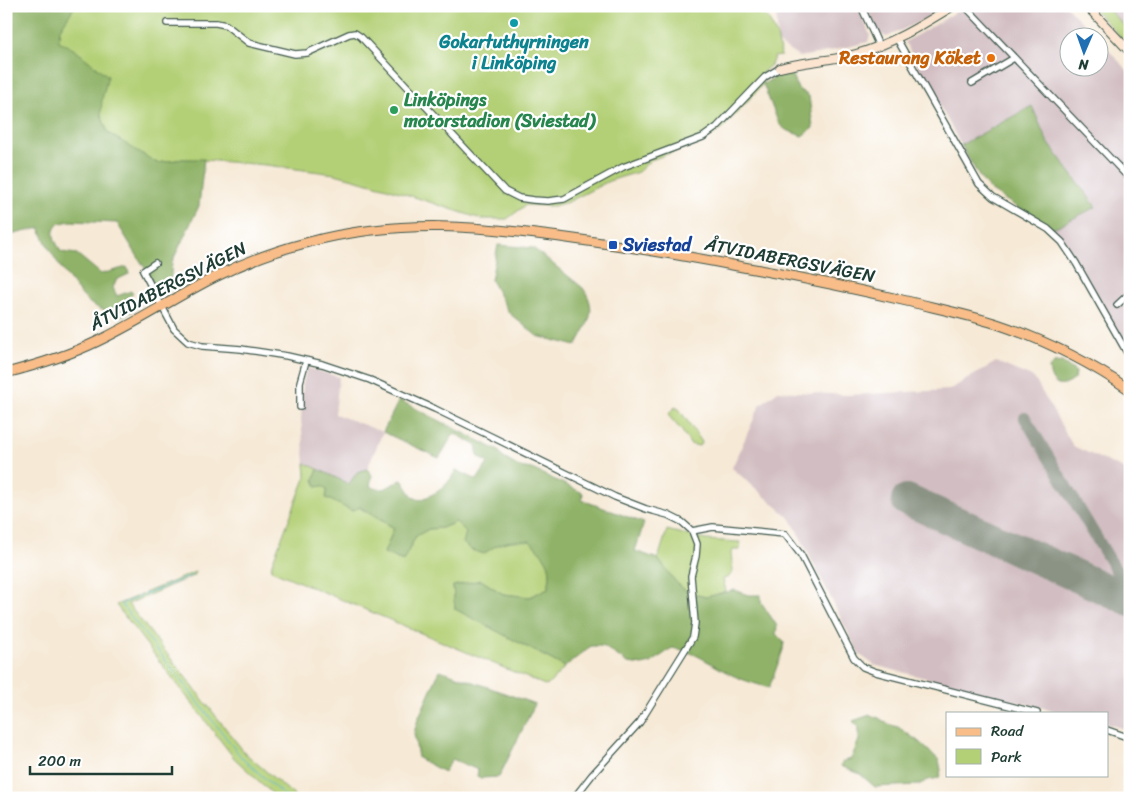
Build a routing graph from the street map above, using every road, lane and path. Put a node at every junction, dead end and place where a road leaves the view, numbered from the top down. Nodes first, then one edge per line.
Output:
1 (861, 6) edge
2 (953, 6) edge
3 (965, 6) edge
4 (1087, 6) edge
5 (167, 23) dead end
6 (896, 39) junction
7 (879, 46) junction
8 (1130, 52) edge
9 (1014, 58) junction
10 (780, 68) joint
11 (972, 83) dead end
12 (1130, 180) edge
13 (155, 263) dead end
14 (1130, 292) edge
15 (161, 304) junction
16 (1117, 305) dead end
17 (1130, 358) edge
18 (306, 361) junction
19 (6, 368) edge
20 (6, 373) edge
21 (1130, 384) edge
22 (1130, 390) edge
23 (300, 407) dead end
24 (692, 531) junction
25 (1033, 712) edge
26 (1108, 730) edge
27 (1130, 738) edge
28 (574, 798) edge

1 - 7 street
2 - 6 street
3 - 9 street
4 - 8 street
5 - 10 street
6 - 7 street
6 - 17 street
7 - 10 street
9 - 11 street
9 - 12 street
13 - 15 street
14 - 16 street
15 - 18 street
15 - 19 main road, ÅTVIDABERGSVÄGEN
15 - 20 main road, ÅTVIDABERGSVÄGEN
15 - 21 main road, ÅTVIDABERGSVÄGEN
15 - 22 main road, ÅTVIDABERGSVÄGEN
18 - 23 street
18 - 24 street
24 - 25 street
24 - 28 street
26 - 27 street

